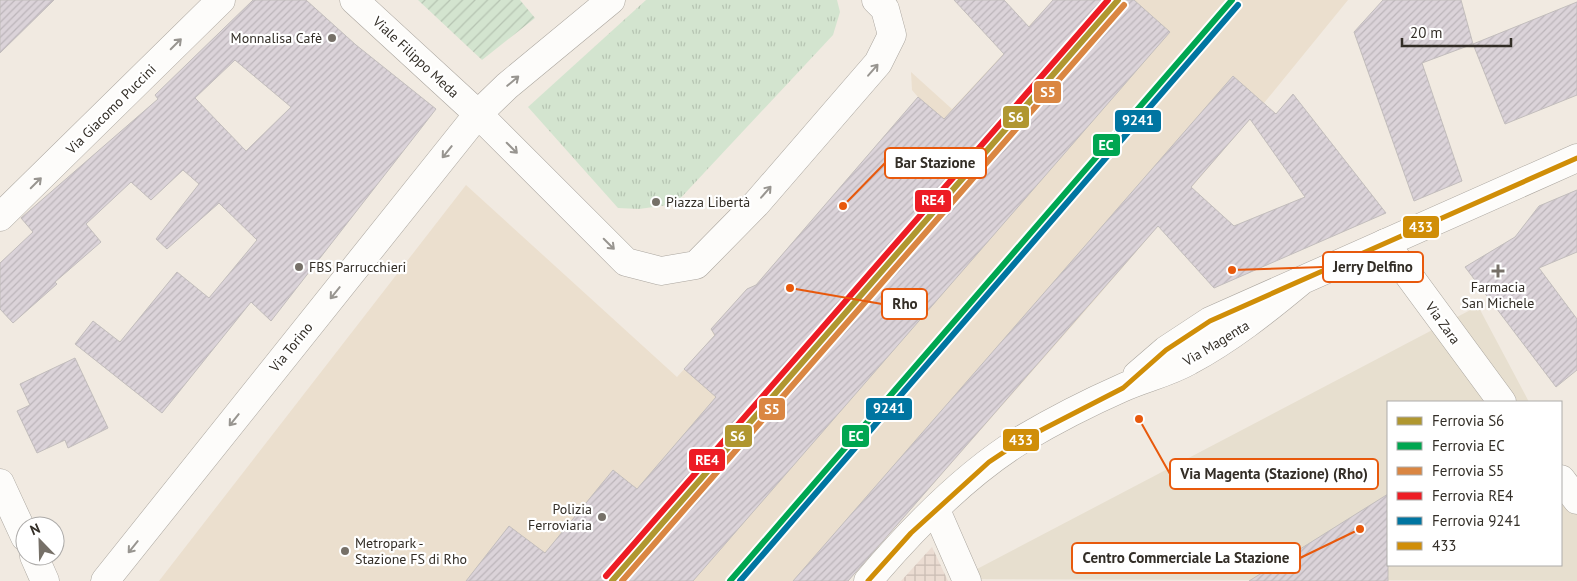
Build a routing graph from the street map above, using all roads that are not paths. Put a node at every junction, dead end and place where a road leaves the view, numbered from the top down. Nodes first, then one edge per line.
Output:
1 (221, 0) edge
2 (354, 0) edge
3 (611, 0) edge
4 (876, 0) edge
5 (478, 114) junction
6 (1577, 158) edge
7 (0, 217) edge
8 (1385, 244) junction
9 (1501, 401) edge
10 (1562, 480) edge
11 (0, 483) edge
12 (1577, 500) edge
13 (936, 510) junction
14 (15, 516) edge
15 (38, 566) edge
16 (45, 581) edge
17 (105, 581) edge
18 (868, 581) edge
19 (967, 581) edge

7 -> 1 street, Via Giacomo Puccini
2 - 5 street, Viale Filippo Meda
5 -> 3 street
5 -> 4 street
5 -> 17 street, Via Torino
6 - 8 street, Via Magenta
8 - 9 street, Via Zara
8 - 13 street, Via Magenta
10 - 12 street
11 - 14 street
13 - 18 street, Via Magenta
13 - 19 street
15 - 16 street

